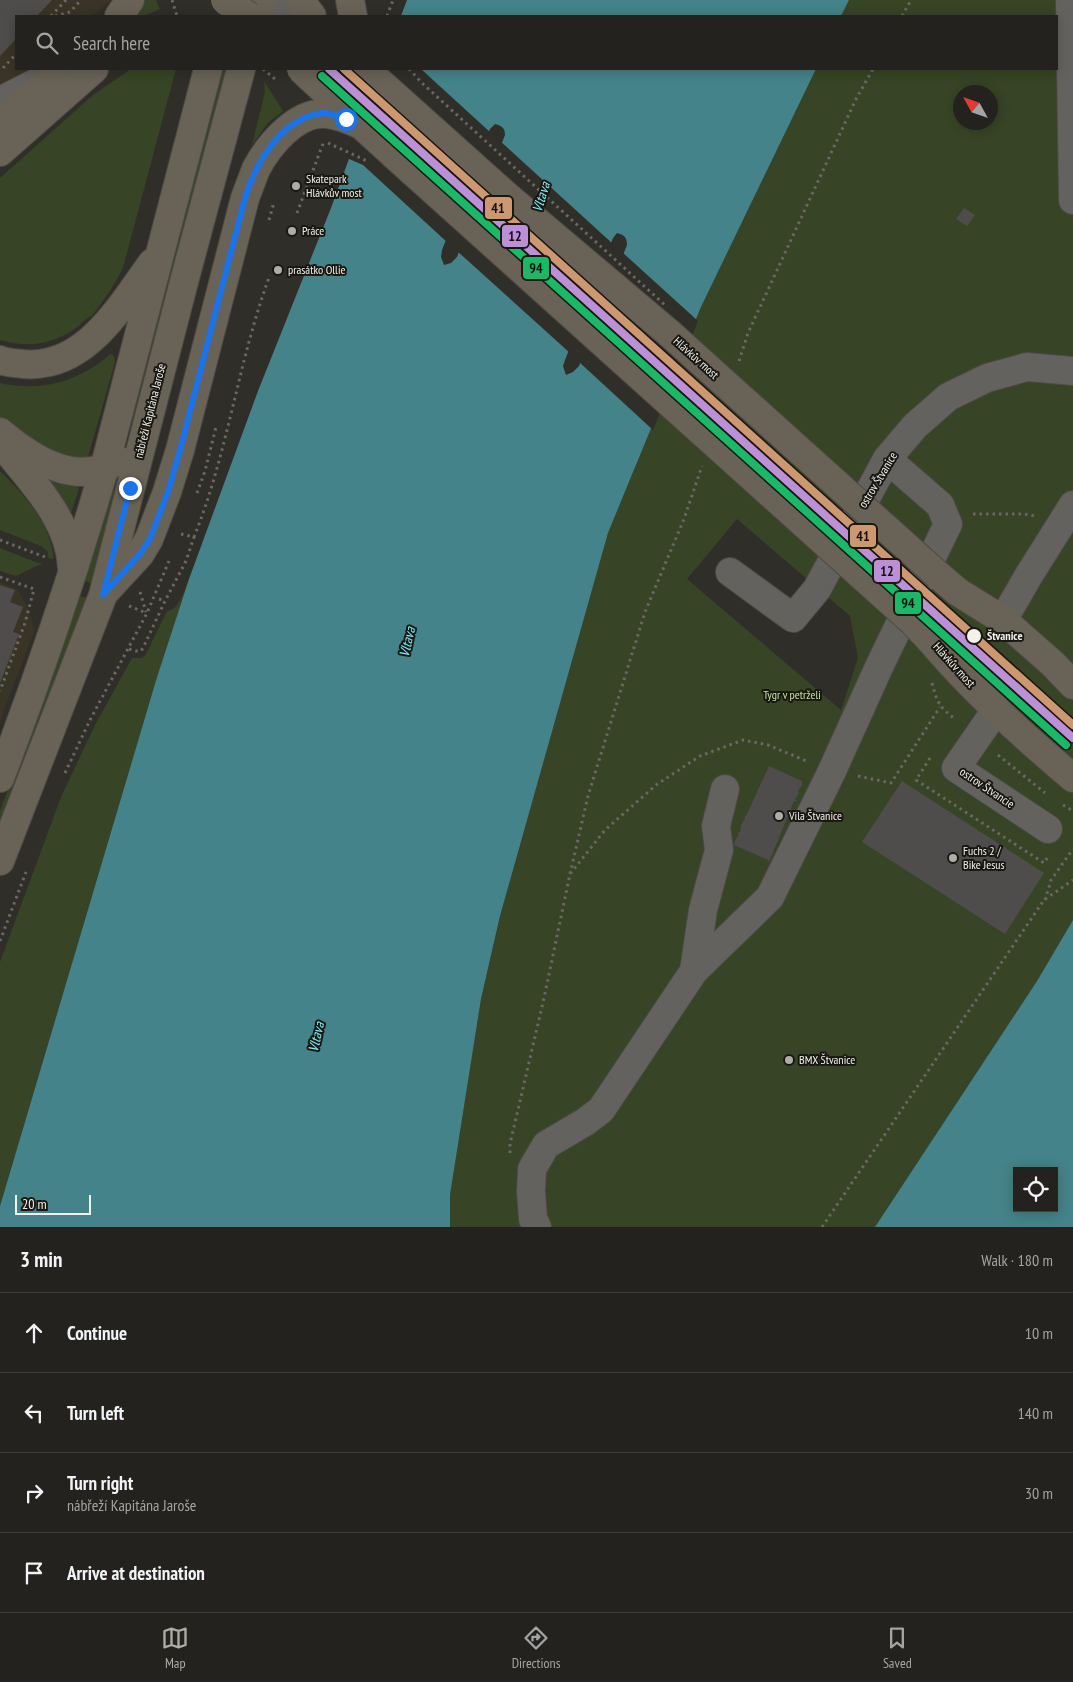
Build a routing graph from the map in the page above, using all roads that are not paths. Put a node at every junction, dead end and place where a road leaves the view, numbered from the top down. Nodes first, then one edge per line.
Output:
1 (130, 0) edge
2 (226, 0) edge
3 (264, 0) edge
4 (300, 0) edge
5 (350, 0) edge
6 (1070, 0) edge
7 (120, 15) edge
8 (222, 15) edge
9 (248, 15) edge
10 (258, 15) edge
11 (281, 15) edge
12 (311, 15) edge
13 (353, 15) edge
14 (62, 70) edge
15 (93, 70) edge
16 (208, 70) edge
17 (241, 70) edge
18 (367, 70) edge
19 (382, 70) edge
20 (308, 72) edge
21 (0, 101) edge
22 (418, 115) junction
23 (0, 123) edge
24 (361, 125) junction
25 (0, 152) edge
26 (1073, 200) edge
27 (160, 251) junction
28 (0, 360) edge
29 (1073, 371) edge
30 (146, 426) junction
31 (0, 432) edge
32 (0, 442) edge
33 (887, 459) junction
34 (104, 469) junction
35 (1066, 516) edge
36 (730, 572) dead end
37 (72, 575) junction
38 (114, 600) junction
39 (1003, 620) junction
40 (1073, 685) edge
41 (996, 710) junction
42 (0, 778) edge
43 (1073, 778) edge
44 (725, 789) dead end
45 (1048, 829) dead end
46 (0, 861) edge
47 (694, 971) junction
48 (537, 1227) edge

1 - 7 main road
2 - 8 main road
2 - 9 main road, bridge
3 - 10 main road
3 - 11 street
4 - 12 main road
5 - 13 main road
6 - 26 street
14 - 21 street
14 - 23 main road
15 - 25 main road
16 - 27 main road
17 - 30 main road, nábřeží Kapitána Jaroše
18 - 22 main road, Hlávkův most
19 - 22 main road
20 - 24 main road, Hlávkův most, bridge
22 - 39 main road, Hlávkův most, bridge
24 - 38 main road, bridge
24 - 41 main road, Hlávkův most, bridge
27 - 28 main road
27 - 34 main road
29 - 33 street, ostrov Štvanice
30 - 34 main road
30 - 38 main road, nábřeží Kapitána Jaroše
31 - 34 main road
32 - 37 main road
33 - 36 street, ostrov Štvanice
33 - 47 street
34 - 37 main road
35 - 39 street
37 - 42 main road
38 - 46 main road, nábřeží Kapitána Jaroše
39 - 40 main road, Hlávkův most
41 - 43 main road, Hlávkův most
41 - 45 street, ostrov Štvancie
44 - 47 street
47 - 48 street

